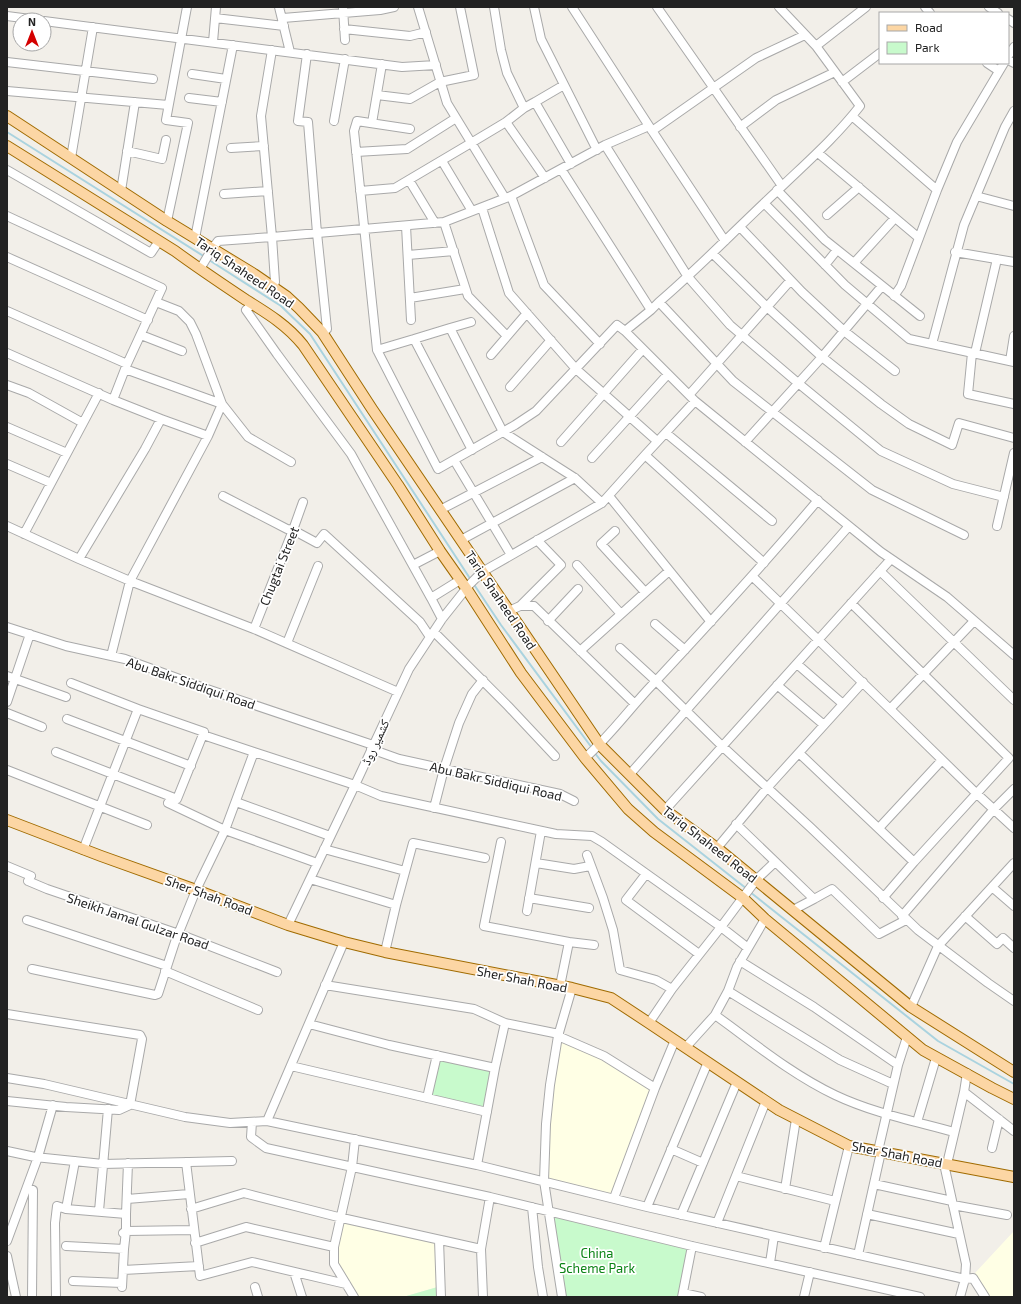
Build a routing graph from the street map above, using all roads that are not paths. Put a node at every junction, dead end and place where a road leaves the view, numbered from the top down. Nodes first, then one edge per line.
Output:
1 (187, 7) edge
2 (216, 7) edge
3 (279, 7) edge
4 (394, 7) edge
5 (418, 7) edge
6 (460, 7) edge
7 (494, 7) edge
8 (534, 7) edge
9 (572, 7) edge
10 (657, 7) edge
11 (866, 7) edge
12 (381, 8) edge
13 (782, 8) edge
14 (343, 10) edge
15 (215, 18) junction
16 (52, 22) edge
17 (283, 22) junction
18 (93, 27) junction
19 (344, 29) junction
20 (426, 32) junction
21 (805, 35) junction
22 (182, 38) junction
23 (345, 40) dead end
24 (213, 42) junction
25 (233, 45) junction
26 (816, 46) junction
27 (272, 50) junction
28 (290, 52) junction
29 (307, 54) junction
30 (879, 54) edge
31 (345, 59) junction
32 (7, 62) edge
33 (382, 64) junction
34 (988, 64) edge
35 (1003, 64) edge
36 (436, 65) junction
37 (86, 72) junction
38 (835, 72) junction
39 (999, 72) junction
40 (192, 74) dead end
41 (153, 79) dead end
42 (226, 79) junction
43 (440, 82) junction
44 (842, 82) junction
45 (564, 85) junction
46 (713, 88) junction
47 (7, 91) edge
48 (377, 95) junction
49 (82, 97) junction
50 (189, 98) dead end
51 (135, 102) junction
52 (222, 102) junction
53 (535, 102) junction
54 (168, 105) junction
55 (524, 108) junction
56 (1014, 111) edge
57 (7, 116) edge
58 (852, 116) junction
59 (456, 118) junction
60 (334, 122) dead end
61 (506, 122) junction
62 (372, 123) junction
63 (740, 127) junction
64 (410, 129) dead end
65 (650, 129) junction
66 (166, 140) dead end
67 (471, 144) junction
68 (605, 145) junction
69 (7, 146) edge
70 (264, 146) junction
71 (231, 148) dead end
72 (597, 150) junction
73 (127, 151) junction
74 (356, 152) junction
75 (818, 153) junction
76 (71, 158) junction
77 (442, 161) junction
78 (571, 164) junction
79 (560, 169) junction
80 (7, 170) edge
81 (545, 178) junction
82 (409, 180) junction
83 (859, 187) junction
84 (779, 188) junction
85 (360, 190) junction
86 (937, 190) junction
87 (121, 191) junction
88 (268, 191) junction
89 (224, 194) dead end
90 (976, 196) junction
91 (508, 197) junction
92 (764, 203) junction
93 (1013, 204) edge
94 (482, 208) junction
95 (472, 211) junction
96 (7, 216) edge
97 (828, 216) dead end
98 (895, 218) junction
99 (167, 221) junction
100 (444, 222) junction
101 (435, 223) junction
102 (406, 226) junction
103 (740, 227) junction
104 (364, 229) junction
105 (317, 233) junction
106 (272, 237) junction
107 (195, 238) junction
108 (919, 238) junction
109 (159, 241) junction
110 (725, 242) junction
111 (838, 250) junction
112 (211, 251) junction
113 (454, 251) junction
114 (955, 252) junction
115 (713, 254) junction
116 (408, 255) junction
117 (7, 257) edge
118 (997, 259) junction
119 (1014, 262) edge
120 (854, 263) junction
121 (825, 265) junction
122 (202, 266) junction
123 (688, 277) junction
124 (790, 281) junction
125 (882, 286) junction
126 (273, 288) junction
127 (466, 289) junction
128 (894, 296) junction
129 (410, 298) junction
130 (156, 302) junction
131 (659, 302) junction
132 (252, 304) junction
133 (867, 304) junction
134 (767, 307) junction
135 (651, 310) junction
136 (7, 311) edge
137 (527, 313) junction
138 (920, 316) dead end
139 (148, 320) junction
140 (411, 320) dead end
141 (471, 322) dead end
142 (450, 328) junction
143 (624, 331) junction
144 (844, 331) junction
145 (322, 332) junction
146 (141, 335) junction
147 (507, 336) junction
148 (743, 336) junction
149 (1014, 336) edge
150 (414, 339) junction
151 (551, 340) junction
152 (600, 344) junction
153 (932, 344) junction
154 (643, 349) junction
155 (377, 350) junction
156 (182, 351) dead end
157 (7, 353) edge
158 (973, 353) junction
159 (491, 355) dead end
160 (822, 357) junction
161 (1012, 362) edge
162 (717, 364) junction
163 (126, 367) junction
164 (576, 369) junction
165 (895, 372) dead end
166 (668, 374) junction
167 (798, 382) junction
168 (7, 385) edge
169 (510, 387) dead end
170 (99, 393) junction
171 (604, 393) junction
172 (692, 398) junction
173 (113, 400) junction
174 (222, 404) junction
175 (1014, 404) edge
176 (772, 412) junction
177 (630, 416) junction
178 (161, 418) junction
179 (83, 422) junction
180 (7, 428) edge
181 (503, 432) junction
182 (666, 433) junction
183 (208, 436) junction
184 (1014, 438) edge
185 (657, 441) junction
186 (561, 442) dead end
187 (745, 442) junction
188 (472, 450) junction
189 (67, 453) junction
190 (1014, 453) edge
191 (645, 455) junction
192 (542, 457) junction
193 (592, 458) dead end
194 (454, 460) junction
195 (291, 462) dead end
196 (7, 464) edge
197 (575, 478) junction
198 (51, 483) junction
199 (474, 493) junction
200 (223, 496) dead end
201 (609, 496) junction
202 (1004, 497) junction
203 (818, 500) junction
204 (303, 502) dead end
205 (602, 503) junction
206 (440, 510) junction
207 (772, 521) dead end
208 (492, 524) junction
209 (7, 526) edge
210 (849, 526) junction
211 (997, 526) dead end
212 (293, 530) junction
213 (616, 531) dead end
214 (24, 534) junction
215 (964, 535) dead end
216 (461, 540) junction
217 (537, 540) junction
218 (440, 551) junction
219 (511, 555) junction
220 (891, 559) junction
221 (79, 560) junction
222 (764, 562) junction
223 (413, 565) junction
224 (577, 565) dead end
225 (318, 566) dead end
226 (670, 571) junction
227 (880, 571) junction
228 (482, 572) junction
229 (752, 576) junction
230 (130, 581) junction
231 (465, 584) junction
232 (578, 589) dead end
233 (645, 592) junction
234 (431, 598) junction
235 (780, 603) junction
236 (851, 603) junction
237 (520, 606) junction
238 (509, 611) junction
239 (621, 614) junction
240 (442, 619) junction
241 (548, 620) junction
242 (974, 621) junction
243 (711, 622) junction
244 (655, 624) dead end
245 (7, 627) edge
246 (254, 629) junction
247 (30, 634) junction
248 (432, 634) junction
249 (818, 639) junction
250 (954, 642) junction
251 (287, 643) junction
252 (620, 648) dead end
253 (685, 650) junction
254 (580, 651) junction
255 (1014, 655) edge
256 (111, 656) junction
257 (797, 664) junction
258 (923, 675) junction
259 (11, 678) edge
260 (483, 680) junction
261 (656, 681) junction
262 (863, 682) junction
263 (71, 683) dead end
264 (777, 685) junction
265 (398, 692) junction
266 (66, 697) dead end
267 (1014, 700) edge
268 (7, 702) edge
269 (635, 704) junction
270 (843, 704) junction
271 (138, 709) junction
272 (890, 709) junction
273 (686, 710) junction
274 (7, 713) edge
275 (67, 719) dead end
276 (42, 726) dead end
277 (824, 726) junction
278 (203, 735) junction
279 (125, 742) junction
280 (722, 746) junction
281 (372, 747) junction
282 (56, 752) dead end
283 (254, 752) junction
284 (592, 752) junction
285 (799, 753) junction
286 (1011, 755) edge
287 (555, 756) dead end
288 (942, 760) junction
289 (191, 766) junction
290 (444, 769) junction
291 (7, 770) edge
292 (113, 774) junction
293 (630, 774) junction
294 (355, 785) junction
295 (767, 788) junction
296 (1014, 789) edge
297 (976, 793) junction
298 (574, 801) dead end
299 (168, 802) dead end
300 (236, 802) junction
301 (99, 807) junction
302 (434, 808) junction
303 (994, 808) junction
304 (665, 810) junction
305 (7, 820) edge
306 (736, 824) junction
307 (147, 825) dead end
308 (879, 828) junction
309 (1014, 828) edge
310 (225, 830) junction
311 (542, 831) junction
312 (330, 836) junction
313 (501, 842) dead end
314 (716, 848) junction
315 (324, 849) junction
316 (83, 850) junction
317 (586, 855) dead end
318 (485, 858) dead end
319 (775, 862) junction
320 (914, 862) junction
321 (317, 863) junction
322 (536, 863) junction
323 (1014, 863) edge
324 (7, 866) edge
325 (590, 866) junction
326 (405, 871) junction
327 (646, 874) junction
328 (310, 879) junction
329 (755, 882) junction
330 (992, 887) junction
331 (196, 890) junction
332 (744, 897) junction
333 (530, 898) junction
334 (883, 898) junction
335 (814, 899) junction
336 (396, 905) junction
337 (1014, 906) edge
338 (589, 908) dead end
339 (793, 910) junction
340 (527, 911) dead end
341 (966, 916) junction
342 (904, 918) junction
343 (765, 919) junction
344 (27, 920) dead end
345 (288, 924) junction
346 (721, 927) junction
347 (179, 934) junction
348 (344, 942) junction
349 (569, 942) junction
350 (594, 945) dead end
351 (938, 946) junction
352 (748, 948) junction
353 (1014, 948) edge
354 (385, 952) junction
355 (699, 954) junction
356 (740, 961) junction
357 (32, 969) dead end
358 (166, 969) junction
359 (277, 972) dead end
360 (325, 985) junction
361 (560, 986) junction
362 (572, 988) junction
363 (672, 989) junction
364 (728, 991) junction
365 (1014, 1000) edge
366 (911, 1007) junction
367 (258, 1010) dead end
368 (7, 1014) edge
369 (715, 1015) junction
370 (649, 1022) junction
371 (505, 1023) junction
372 (309, 1024) junction
373 (559, 1035) junction
374 (907, 1037) junction
375 (675, 1040) junction
376 (686, 1047) junction
377 (437, 1055) junction
378 (936, 1058) junction
379 (708, 1062) junction
380 (898, 1065) junction
381 (291, 1066) junction
382 (495, 1068) junction
383 (1014, 1072) edge
384 (967, 1073) junction
385 (7, 1078) edge
386 (737, 1082) junction
387 (894, 1084) junction
388 (655, 1088) junction
389 (964, 1092) junction
390 (427, 1098) junction
391 (1014, 1099) edge
392 (7, 1101) edge
393 (766, 1101) junction
394 (130, 1105) junction
395 (53, 1106) junction
396 (108, 1109) junction
397 (487, 1112) junction
398 (886, 1115) junction
399 (796, 1119) junction
400 (999, 1119) junction
401 (267, 1121) junction
402 (252, 1122) junction
403 (917, 1122) junction
404 (1014, 1131) edge
405 (954, 1132) junction
406 (356, 1139) junction
407 (849, 1146) junction
408 (992, 1148) dead end
409 (671, 1150) junction
410 (7, 1151) edge
411 (880, 1152) junction
412 (38, 1157) junction
413 (75, 1161) junction
414 (232, 1161) dead end
415 (186, 1162) junction
416 (128, 1163) junction
417 (703, 1163) junction
418 (103, 1164) junction
419 (946, 1164) junction
420 (478, 1165) junction
421 (352, 1167) junction
422 (736, 1176) junction
423 (1014, 1176) edge
424 (544, 1181) junction
425 (874, 1184) junction
426 (27, 1188) junction
427 (785, 1189) junction
428 (189, 1194) junction
429 (490, 1197) junction
430 (614, 1198) junction
431 (127, 1199) junction
432 (835, 1201) junction
433 (953, 1203) junction
434 (532, 1207) junction
435 (647, 1207) junction
436 (66, 1209) junction
437 (191, 1209) junction
438 (548, 1211) junction
439 (99, 1212) junction
440 (7, 1214) edge
441 (126, 1214) junction
442 (867, 1214) junction
443 (17, 1215) junction
444 (682, 1215) junction
445 (1007, 1215) dead end
446 (342, 1218) junction
447 (717, 1223) junction
448 (194, 1230) junction
449 (125, 1232) junction
450 (959, 1234) junction
451 (774, 1236) junction
452 (439, 1240) junction
453 (7, 1241) edge
454 (195, 1243) junction
455 (66, 1246) dead end
456 (692, 1246) junction
457 (334, 1247) junction
458 (824, 1248) junction
459 (124, 1249) junction
460 (481, 1249) junction
461 (858, 1255) junction
462 (7, 1256) edge
463 (770, 1263) junction
464 (199, 1266) junction
465 (123, 1270) junction
466 (294, 1272) junction
467 (810, 1272) junction
468 (965, 1279) junction
469 (73, 1281) dead end
470 (346, 1284) junction
471 (255, 1288) dead end
472 (682, 1295) edge
473 (16, 1297) edge
474 (32, 1297) edge
475 (56, 1297) edge
476 (258, 1297) edge
477 (302, 1297) edge
478 (354, 1297) edge
479 (441, 1297) edge
480 (483, 1297) edge
481 (543, 1297) edge
482 (562, 1297) edge
483 (701, 1297) edge
484 (804, 1297) edge
485 (920, 1297) edge
486 (960, 1297) edge
487 (985, 1297) edge

1 - 22 street
2 - 15 street
3 - 17 street
4 - 12 street
5 - 20 street
6 - 43 street
7 - 55 street
8 - 45 street
9 - 65 street
10 - 46 street
11 - 26 street
12 - 14 street
13 - 21 street
14 - 17 street
14 - 19 street
15 - 17 street
15 - 24 street
16 - 18 street
17 - 28 street
18 - 22 street
18 - 37 street
19 - 20 street
19 - 23 street
20 - 36 street
21 - 26 street
21 - 46 street
22 - 24 street
22 - 54 street
24 - 25 street
25 - 27 street
25 - 42 street
26 - 38 street
27 - 28 street
27 - 70 street
28 - 29 street
29 - 31 street
29 - 105 street
30 - 44 street
31 - 33 street
31 - 60 street
32 - 37 street
33 - 36 street
33 - 48 street
34 - 39 street
35 - 39 street
36 - 43 street
37 - 41 street
37 - 49 street
38 - 44 street
38 - 63 street
39 - 86 street
40 - 42 street
42 - 52 street
43 - 48 street
43 - 59 street
44 - 58 street
45 - 53 street
45 - 72 street
46 - 63 street
46 - 65 street
47 - 49 street
48 - 62 street
49 - 51 street
49 - 76 street
50 - 52 street
51 - 54 street
51 - 73 street
52 - 107 street
53 - 55 street
53 - 78 street
54 - 99 street
55 - 61 street
56 - 90 street
57 - 76 main road, Tariq Shaheed Road
58 - 75 street
58 - 86 street
59 - 67 street
59 - 74 street
61 - 67 street
61 - 81 street
62 - 64 street
62 - 74 street
63 - 84 street
65 - 68 street
65 - 110 street
66 - 73 street
67 - 77 street
67 - 91 street
68 - 72 street
68 - 123 street
69 - 109 main road, Tariq Shaheed Road
70 - 71 street
70 - 88 street
72 - 78 street
73 - 87 street
74 - 85 street
75 - 83 street
75 - 84 street
76 - 87 main road, Tariq Shaheed Road
77 - 82 street
77 - 95 street
78 - 79 street
79 - 81 street
79 - 135 street
80 - 109 street
81 - 91 street
82 - 85 street
82 - 101 street
83 - 97 street
83 - 98 street
84 - 92 street
84 - 111 street
85 - 104 street
86 - 108 street
87 - 99 main road, Tariq Shaheed Road
88 - 89 street
88 - 106 street
90 - 93 street
90 - 114 street
91 - 94 street
91 - 152 street
92 - 103 street
92 - 121 street
94 - 95 street
94 - 137 street
95 - 100 street
96 - 130 street
98 - 108 street
98 - 120 street
99 - 107 main road, Tariq Shaheed Road
100 - 101 street
100 - 113 street
101 - 102 street
102 - 104 street
102 - 116 street
103 - 110 street
103 - 124 street
104 - 105 street
104 - 155 street
105 - 106 street
105 - 145 street
106 - 112 street
106 - 126 street
107 - 112 main road, Tariq Shaheed Road
108 - 128 street
109 - 122 main road, Tariq Shaheed Road
110 - 115 street
111 - 120 street
111 - 121 street
112 - 122 street
112 - 126 main road, Tariq Shaheed Road
113 - 116 street
113 - 127 street
114 - 118 street
114 - 153 street
115 - 123 street
115 - 134 street
116 - 129 street
117 - 139 street
118 - 119 street
118 - 158 street
120 - 125 street
121 - 133 street
122 - 132 main road, Tariq Shaheed Road
123 - 131 street
123 - 148 street
124 - 134 street, کشمیر روڈ
124 - 144 street
125 - 128 street
125 - 133 street
126 - 145 main road, Tariq Shaheed Road
127 - 129 street
127 - 147 street
128 - 138 street
129 - 140 street
130 - 139 street
130 - 174 street
131 - 135 street
131 - 162 street
132 - 218 main road, Tariq Shaheed Road
132 - 223 street
133 - 144 street
133 - 153 street
134 - 148 street, کشمیر روڈ
134 - 160 street
135 - 143 street
136 - 163 street
137 - 147 street
137 - 151 street
139 - 146 street
141 - 142 street
142 - 150 street
142 - 181 street
143 - 152 street
143 - 154 street
144 - 160 street
144 - 165 street
145 - 206 main road, Tariq Shaheed Road
146 - 156 street
146 - 163 street
147 - 159 street
148 - 162 street, کشمیر روڈ
148 - 167 street
149 - 161 street
150 - 155 street
150 - 188 street
151 - 164 street
151 - 169 street
152 - 164 street
153 - 158 street
154 - 166 street
154 - 171 street
155 - 194 street
157 - 170 street
158 - 161 street
158 - 175 street
160 - 167 street
160 - 184 street
162 - 172 street, کشمیر روڈ
162 - 176 street
163 - 173 street
163 - 174 street
164 - 171 street
164 - 181 street
166 - 172 street
166 - 177 street
167 - 176 street
167 - 202 street
168 - 179 street
170 - 173 street
170 - 179 street
171 - 177 street
171 - 186 street
172 - 182 street, کشمیر روڈ
172 - 187 street
173 - 178 street
174 - 183 street
174 - 195 street
176 - 187 street
176 - 215 street
177 - 185 street
177 - 193 street
178 - 183 street
178 - 221 street
179 - 189 street
180 - 189 street
181 - 188 street
181 - 192 street
182 - 185 street, کشمیر روڈ
182 - 207 street
183 - 230 street
185 - 191 street, کشمیر روڈ
187 - 203 street
188 - 194 street
189 - 198 street
190 - 202 street
191 - 201 street, کشمیر روڈ
191 - 222 street
192 - 197 street
192 - 199 street
194 - 199 street
196 - 198 street
197 - 205 street
197 - 208 street
198 - 214 street
199 - 206 street
199 - 208 street
200 - 212 street
201 - 205 street, کشمیر روڈ
201 - 226 street
202 - 211 street
203 - 210 street
203 - 222 street
204 - 212 street, Chugtai Street
205 - 217 street, کشمیر روڈ
206 - 216 main road, Tariq Shaheed Road
208 - 216 street
208 - 219 street
209 - 214 street
210 - 220 street
210 - 235 street
212 - 246 street, Chugtai Street
212 - 248 street
213 - 233 street
214 - 221 street
216 - 228 main road, Tariq Shaheed Road
217 - 219 street, کشمیر روڈ
217 - 237 street
218 - 223 street
218 - 231 main road, Tariq Shaheed Road
219 - 228 street, کشمیر روڈ
220 - 227 street
220 - 242 street
221 - 230 street
222 - 229 street
223 - 234 street
224 - 239 street
225 - 251 street
226 - 233 street
226 - 243 street
227 - 236 street
227 - 250 street
228 - 231 street, کشمیر روڈ
228 - 238 main road, Tariq Shaheed Road
229 - 235 street
229 - 243 street
230 - 246 street
230 - 256 street
231 - 234 street
231 - 240 street, کشمیر روڈ
231 - 284 main road, Tariq Shaheed Road
232 - 241 street
233 - 239 street
234 - 240 street
235 - 249 street
235 - 273 street
236 - 249 street
236 - 258 street
237 - 238 street
237 - 241 street
238 - 284 main road, Tariq Shaheed Road
239 - 254 street
240 - 248 street, کشمیر روڈ
241 - 254 street
242 - 250 street
242 - 255 street
243 - 253 street
244 - 253 street
245 - 247 street, Abu Bakr Siddiqui Road
246 - 251 street
247 - 256 street, Abu Bakr Siddiqui Road
247 - 259 street
248 - 260 street
248 - 265 street, کشمیر روڈ
249 - 257 street
249 - 262 street
250 - 258 street
250 - 267 street
251 - 265 street
252 - 261 street
253 - 261 street
254 - 269 street
256 - 281 street, Abu Bakr Siddiqui Road
257 - 264 street
257 - 270 street
258 - 272 street
258 - 286 street
259 - 266 street
259 - 268 street
260 - 287 street
260 - 290 street
261 - 269 street
261 - 273 street
262 - 270 street
262 - 272 street
263 - 271 street
264 - 277 street
264 - 280 street
265 - 281 street, کشمیر روڈ
269 - 284 street
270 - 277 street
271 - 278 street
271 - 279 street
272 - 288 street
273 - 280 street
273 - 293 street
274 - 276 street
275 - 279 street
277 - 285 street
278 - 283 street
278 - 289 street
279 - 289 street
279 - 292 street
280 - 295 street
280 - 304 street
281 - 290 street, Abu Bakr Siddiqui Road
281 - 294 street, کشمیر روڈ
282 - 292 street
283 - 294 street
283 - 300 street
284 - 293 main road, Tariq Shaheed Road
284 - 332 main road, Tariq Shaheed Road
285 - 295 street
285 - 308 street
286 - 297 street
288 - 297 street
288 - 308 street
289 - 292 street
290 - 298 street, Abu Bakr Siddiqui Road
290 - 302 street
291 - 301 street
292 - 301 street
293 - 304 main road, Tariq Shaheed Road
294 - 302 street
294 - 312 street, کشمیر روڈ
295 - 306 street
295 - 334 street
296 - 303 street
297 - 303 street
297 - 320 street
299 - 310 street
300 - 310 street
300 - 312 street
301 - 307 street
301 - 316 street
302 - 311 street
303 - 309 street
303 - 342 street
304 - 314 main road, Tariq Shaheed Road
305 - 316 main road, Sher Shah Road
306 - 314 street
306 - 319 street
308 - 320 street
310 - 321 street
310 - 331 street
311 - 322 street
311 - 327 street
312 - 315 street, کشمیر روڈ
313 - 349 street
314 - 329 main road, Tariq Shaheed Road
315 - 321 street, کشمیر روڈ
315 - 326 street
316 - 331 main road, Sher Shah Road
317 - 325 street
318 - 326 street
319 - 329 street
319 - 335 street
320 - 334 street
321 - 328 street, کشمیر روڈ
322 - 325 street
322 - 333 street
323 - 330 street
324 - 347 street, Sheikh Jamal Gulzar Road
325 - 363 street
326 - 336 street
327 - 346 street
327 - 355 street
328 - 336 street
328 - 345 street, کشمیر روڈ
329 - 332 street
329 - 339 main road, Tariq Shaheed Road
330 - 337 street
330 - 341 street
331 - 345 main road, Sher Shah Road
331 - 347 street
332 - 343 main road, Tariq Shaheed Road
332 - 346 street
333 - 338 street
333 - 340 street
334 - 342 street
335 - 339 street
335 - 342 street
336 - 354 street
339 - 366 main road, Tariq Shaheed Road
341 - 351 street
341 - 353 street
342 - 351 street
343 - 352 street
343 - 374 main road, Tariq Shaheed Road
344 - 358 street
345 - 348 main road, Sher Shah Road
346 - 352 street
346 - 355 street
347 - 358 street
347 - 359 street, Sheikh Jamal Gulzar Road
348 - 354 main road, Sher Shah Road
348 - 360 street
349 - 350 street
349 - 361 street
351 - 365 street
351 - 366 street
352 - 356 street
354 - 361 main road, Sher Shah Road
355 - 363 street
356 - 364 street
356 - 380 street
357 - 358 street
358 - 367 street
360 - 371 street
360 - 372 street
361 - 362 main road, Sher Shah Road
362 - 370 main road, Sher Shah Road
362 - 373 street
363 - 370 street
364 - 369 street
364 - 387 street
366 - 383 main road, Tariq Shaheed Road
368 - 394 street
369 - 376 street
369 - 398 street
370 - 375 main road, Sher Shah Road
371 - 373 street
371 - 382 street
372 - 377 street
372 - 381 street
373 - 388 street
373 - 424 street
374 - 378 main road, Tariq Shaheed Road
374 - 380 street
375 - 376 main road, Sher Shah Road
375 - 388 street
376 - 379 main road, Sher Shah Road
377 - 382 street
377 - 390 street
378 - 384 main road, Tariq Shaheed Road
378 - 403 street
379 - 386 main road, Sher Shah Road
379 - 409 street
380 - 387 street
381 - 390 street
381 - 401 street
382 - 397 street
384 - 389 street
384 - 391 main road, Tariq Shaheed Road
385 - 394 street
386 - 393 main road, Sher Shah Road
386 - 417 street
387 - 398 street
388 - 430 street
389 - 400 street
389 - 405 street
390 - 397 street
392 - 395 street
393 - 399 main road, Sher Shah Road
393 - 422 street
394 - 396 street
394 - 402 street
395 - 396 street
395 - 412 street
396 - 418 street
397 - 420 street
398 - 403 street
398 - 411 street
399 - 407 main road, Sher Shah Road
399 - 427 street
400 - 404 street
400 - 408 street
401 - 402 street
401 - 406 street
402 - 421 street
403 - 405 street
405 - 419 street
406 - 420 street
406 - 421 street
407 - 411 main road, Sher Shah Road
407 - 432 street
409 - 417 street
409 - 435 street
410 - 412 street
411 - 419 main road, Sher Shah Road
411 - 425 street
412 - 413 street
412 - 426 street
413 - 418 street
413 - 436 street
414 - 415 street
415 - 416 street
415 - 428 street
416 - 418 street
416 - 431 street
417 - 444 street
418 - 439 street
419 - 423 main road, Sher Shah Road
419 - 433 street
420 - 424 street
421 - 429 street
421 - 446 street
422 - 427 street
422 - 447 street
424 - 430 street
424 - 438 street
425 - 433 street
425 - 442 street
426 - 443 street
426 - 474 street
427 - 432 street
428 - 431 street
428 - 437 street
429 - 434 street
429 - 460 street
430 - 435 street
431 - 441 street
432 - 458 street
433 - 445 street
433 - 450 street
434 - 438 street
434 - 481 street
435 - 444 street
436 - 439 street
436 - 475 street
437 - 446 street
437 - 448 street
438 - 456 street
438 - 482 street
439 - 441 street
440 - 443 street
441 - 449 street
442 - 450 street
442 - 461 street
443 - 453 street
444 - 447 street
446 - 452 street
446 - 457 street
447 - 451 street
448 - 449 street
448 - 454 street
449 - 459 street
450 - 468 street
451 - 458 street
451 - 463 street
452 - 460 street
452 - 479 street
454 - 457 street
454 - 464 street
455 - 459 street
456 - 463 street
456 - 472 street
457 - 470 street
458 - 461 street
459 - 465 street
460 - 480 street
461 - 468 street
462 - 473 street
463 - 467 street
464 - 465 street
464 - 466 street
465 - 469 street
466 - 470 street
466 - 477 street
467 - 484 street
467 - 485 street
468 - 486 street
468 - 487 street
470 - 478 street
471 - 476 street
472 - 483 street

